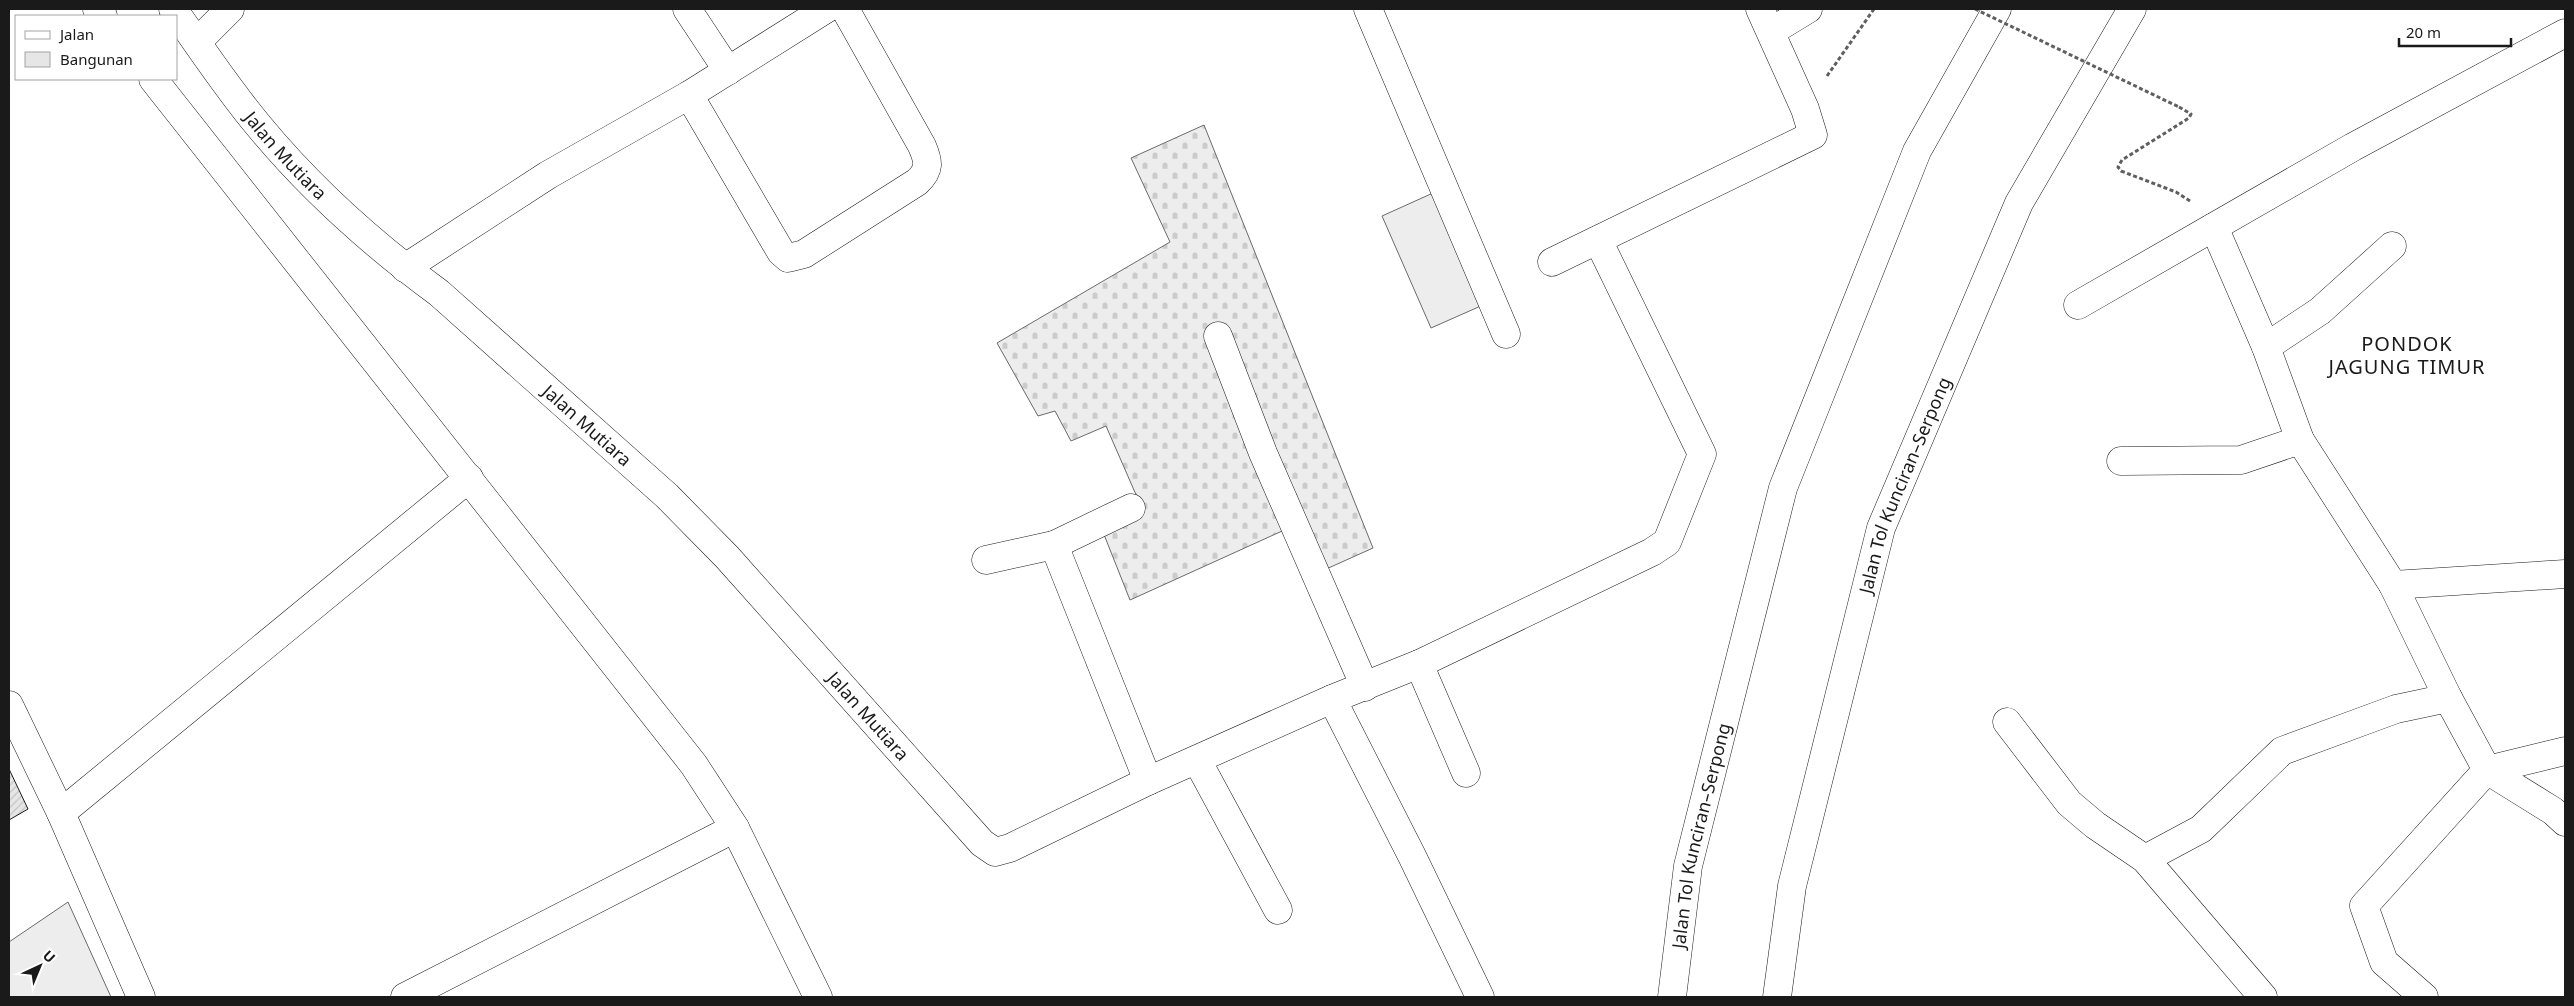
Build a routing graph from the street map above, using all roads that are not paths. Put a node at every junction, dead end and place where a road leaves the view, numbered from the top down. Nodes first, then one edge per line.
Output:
1 (230, 9) edge
2 (687, 9) edge
3 (826, 9) edge
4 (845, 9) edge
5 (1368, 9) edge
6 (1808, 9) edge
7 (1997, 9) edge
8 (2132, 9) edge
9 (178, 16) edge
10 (1766, 20) edge
11 (2564, 37) edge
12 (197, 42) junction
13 (728, 71) junction
14 (153, 80) edge
15 (688, 95) junction
16 (2214, 227) junction
17 (1598, 240) junction
18 (2392, 246) dead end
19 (1552, 262) dead end
20 (405, 268) junction
21 (2078, 305) dead end
22 (1506, 334) dead end
23 (1218, 336) dead end
24 (2266, 347) junction
25 (2300, 440) junction
26 (2121, 460) dead end
27 (469, 478) junction
28 (1131, 508) dead end
29 (1054, 545) junction
30 (986, 560) dead end
31 (2565, 574) edge
32 (2393, 585) junction
33 (1419, 664) junction
34 (1365, 687) junction
35 (2448, 698) junction
36 (1332, 699) junction
37 (9, 705) edge
38 (2007, 722) dead end
39 (2565, 751) edge
40 (1197, 760) junction
41 (2487, 770) junction
42 (1466, 773) dead end
43 (1148, 781) junction
44 (62, 813) junction
45 (2565, 822) edge
46 (735, 828) junction
47 (2145, 860) junction
48 (1278, 910) dead end
49 (2257, 995) edge
50 (141, 997) edge
51 (405, 997) edge
52 (818, 997) edge
53 (1480, 997) edge
54 (1672, 997) edge
55 (1776, 997) edge
56 (2424, 997) edge

1 - 12 main road
2 - 13 main road
3 - 13 main road
4 - 15 main road
5 - 22 main road
6 - 10 main road
7 - 54 main road, Jalan Tol Kunciran–Serpong
8 - 55 main road, Jalan Tol Kunciran–Serpong
9 - 12 main road, Jalan Mutiara
10 - 17 main road
11 - 16 main road
12 - 20 main road, Jalan Mutiara
13 - 15 main road
14 - 27 main road
15 - 20 main road
16 - 21 main road
16 - 24 main road
17 - 19 main road
17 - 33 main road
18 - 24 main road
20 - 43 main road, Jalan Mutiara
23 - 34 main road
24 - 25 main road
25 - 26 main road
25 - 32 main road
27 - 44 main road
27 - 46 main road
28 - 29 main road
29 - 30 main road
29 - 43 main road
31 - 32 main road
32 - 35 main road
33 - 34 main road
33 - 42 main road
34 - 36 main road
35 - 41 main road
35 - 47 main road
36 - 40 main road
36 - 53 main road
37 - 44 main road
38 - 47 main road
39 - 41 main road
40 - 43 main road
40 - 48 main road
41 - 45 main road
41 - 56 main road
44 - 50 main road
46 - 51 main road
46 - 52 main road
47 - 49 main road

